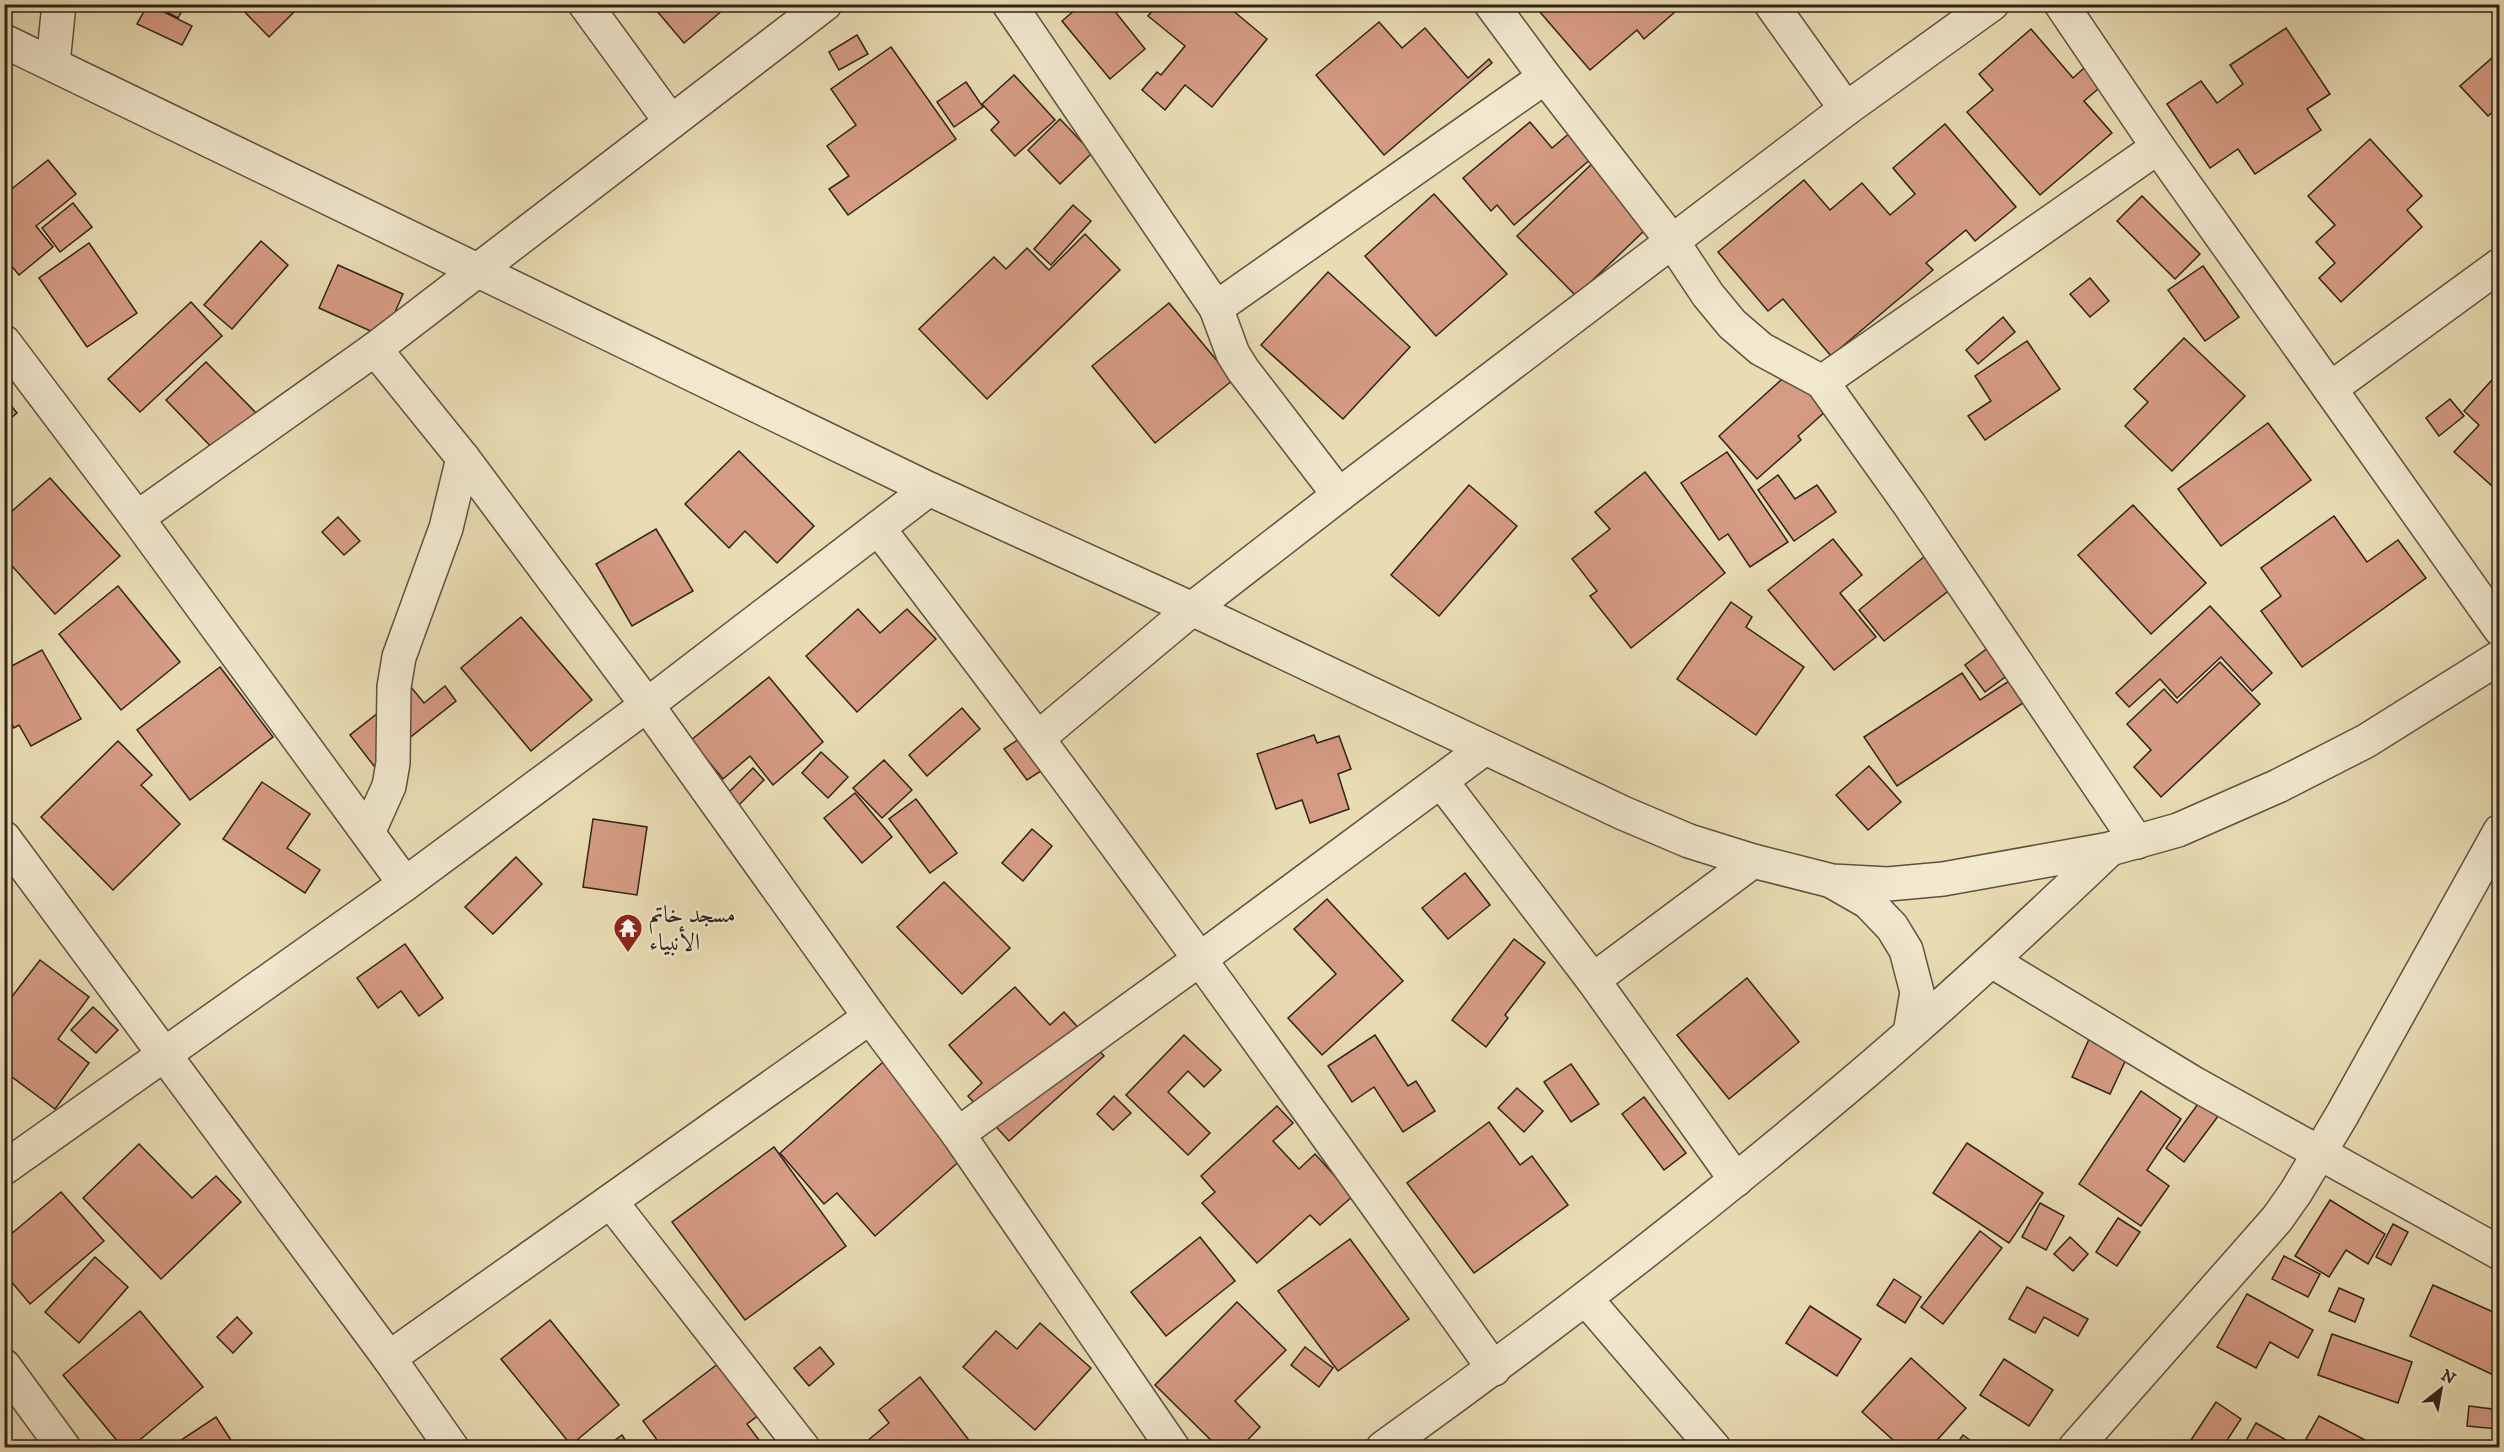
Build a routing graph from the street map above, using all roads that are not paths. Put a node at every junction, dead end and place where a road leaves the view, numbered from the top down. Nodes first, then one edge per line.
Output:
1 (59, 4) edge
2 (585, 4) edge
3 (825, 4) edge
4 (1009, 4) edge
5 (1491, 4) edge
6 (1771, 4) edge
7 (1992, 4) edge
8 (2061, 4) edge
9 (4, 41) edge
10 (53, 63) junction
11 (1545, 78) junction
12 (1846, 109) junction
13 (671, 122) junction
14 (2158, 147) junction
15 (1672, 241) junction
16 (2499, 265) edge
17 (478, 272) junction
18 (1216, 308) junction
19 (4, 342) edge
20 (375, 349) junction
21 (1821, 382) junction
22 (2330, 389) junction
23 (463, 458) junction
24 (928, 489) junction
25 (1339, 495) junction
26 (137, 518) junction
27 (878, 528) junction
28 (1192, 609) junction
29 (2499, 629) edge
30 (2499, 657) edge
31 (647, 705) junction
32 (1038, 738) junction
33 (1485, 748) junction
34 (1442, 780) junction
35 (2499, 831) edge
36 (368, 833) junction
37 (4, 838) edge
38 (2124, 846) junction
39 (1753, 861) junction
40 (1832, 881) junction
41 (405, 884) junction
42 (1200, 959) junction
43 (1992, 961) junction
44 (1593, 980) junction
45 (870, 1017) junction
46 (1910, 1033) junction
47 (163, 1054) junction
48 (958, 1134) junction
49 (2318, 1154) junction
50 (4, 1168) edge
51 (1736, 1180) junction
52 (611, 1202) junction
53 (2499, 1253) edge
54 (1586, 1299) junction
55 (389, 1358) junction
56 (4, 1366) edge
57 (1494, 1369) junction
58 (64, 1448) edge
59 (452, 1448) edge
60 (803, 1448) edge
61 (1173, 1448) edge
62 (1383, 1448) edge
63 (1714, 1448) edge
64 (2075, 1448) edge

1 - 10 street
2 - 13 street
3 - 13 street
4 - 18 street
5 - 11 street
6 - 12 street
7 - 12 street
8 - 14 street
9 - 10 street
10 - 17 street
11 - 15 street
11 - 18 street
12 - 15 street
13 - 17 street
14 - 21 street
14 - 22 street
15 - 21 street
15 - 25 street
16 - 22 street
17 - 20 street
17 - 24 street
18 - 25 street
19 - 26 street
20 - 23 street
20 - 26 street
21 - 38 street
22 - 29 street
23 - 31 street
23 - 36 street
24 - 27 street
24 - 28 street
25 - 28 street
26 - 36 street
27 - 31 street
27 - 32 street
28 - 32 street
28 - 33 street
30 - 38 street
31 - 41 street
31 - 45 street
32 - 42 street
33 - 34 street
33 - 39 street
34 - 42 street
34 - 44 street
35 - 49 street
36 - 41 street
37 - 47 street
38 - 40 street
38 - 43 street
39 - 40 street
39 - 44 street
40 - 46 street
41 - 47 street
42 - 48 street
42 - 57 street
43 - 46 street
43 - 49 street
44 - 51 street
45 - 48 street
45 - 52 street
46 - 51 street
47 - 50 street
47 - 55 street
48 - 61 street
49 - 53 street
49 - 64 street
51 - 54 street
52 - 55 street
52 - 60 street
54 - 57 street
54 - 63 street
55 - 59 street
56 - 58 street
57 - 62 street

